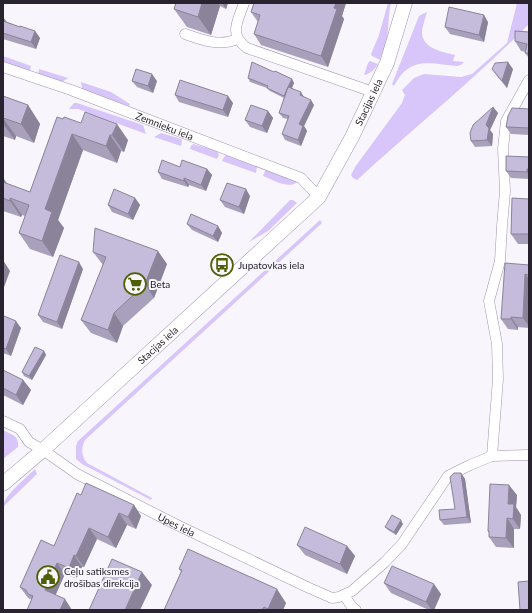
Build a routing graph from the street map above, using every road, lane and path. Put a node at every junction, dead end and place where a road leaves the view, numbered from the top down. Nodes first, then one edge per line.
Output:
1 (244, 3) edge
2 (405, 3) edge
3 (185, 34) dead end
4 (238, 39) junction
5 (3, 67) edge
6 (529, 80) edge
7 (373, 92) junction
8 (315, 200) junction
9 (3, 421) edge
10 (43, 450) junction
11 (529, 455) edge
12 (492, 456) junction
13 (3, 484) edge
14 (344, 595) junction
15 (356, 610) edge

1 - 4 street
2 - 7 main road, Stacijas iela
3 - 4 street
4 - 7 street
5 - 8 street, Zemnieku iela
6 - 12 street
7 - 8 main road, Stacijas iela
8 - 10 main road, Stacijas iela
9 - 10 street, Upes iela
10 - 13 main road, Stacijas iela
10 - 14 street, Upes iela
11 - 12 street
12 - 14 street
14 - 15 street

